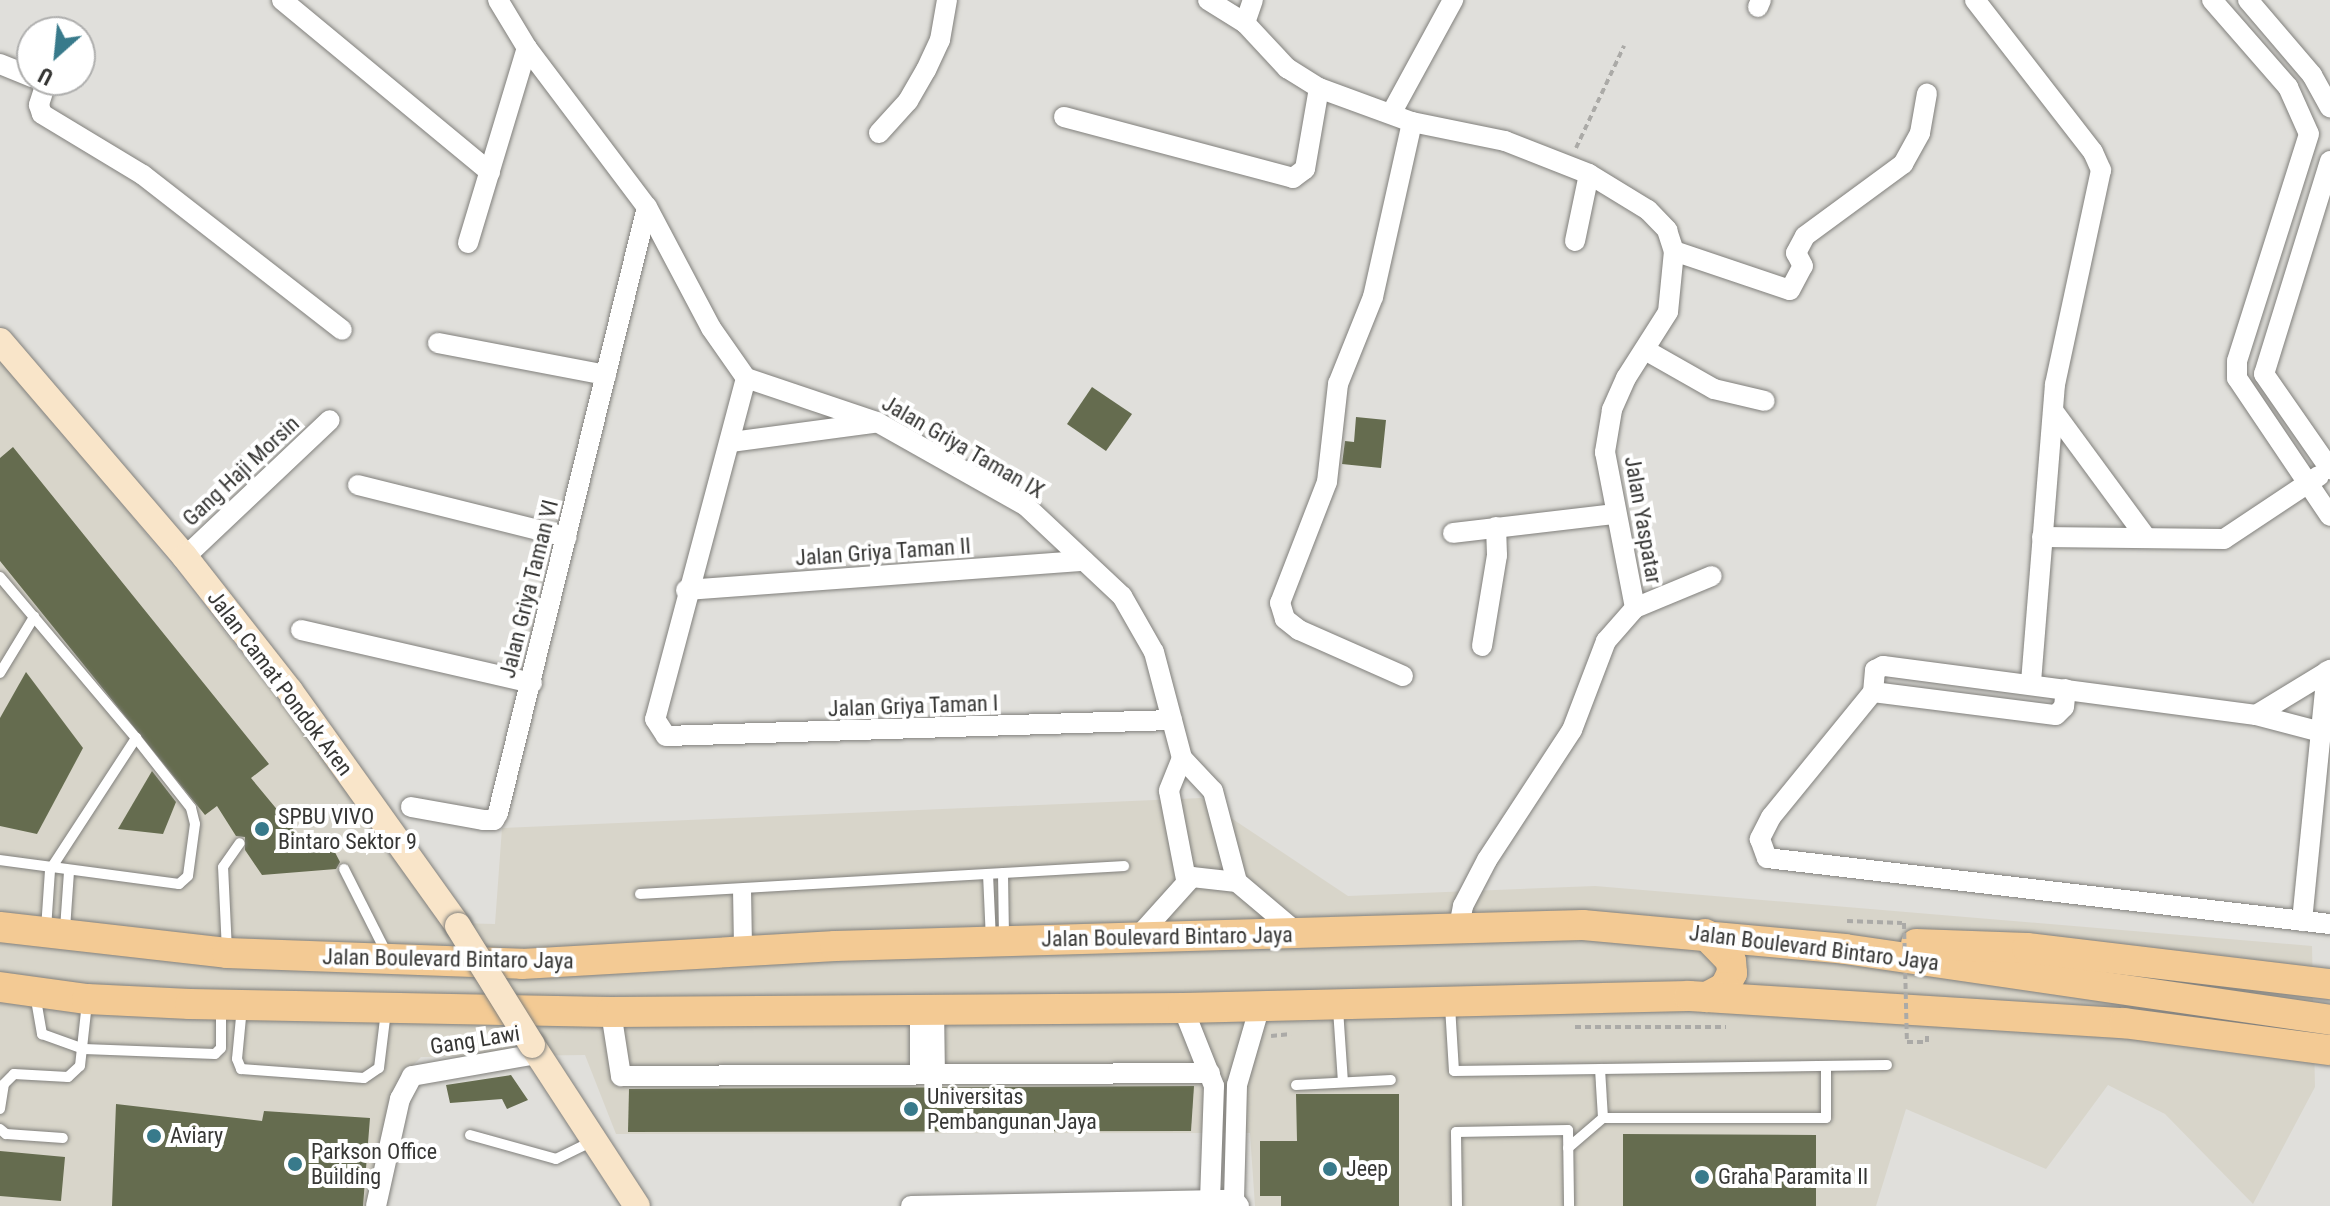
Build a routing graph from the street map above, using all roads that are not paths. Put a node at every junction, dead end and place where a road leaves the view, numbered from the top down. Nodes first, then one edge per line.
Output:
1 (282, 0) edge
2 (498, 0) edge
3 (947, 0) edge
4 (1208, 0) edge
5 (1253, 0) edge
6 (1453, 0) edge
7 (1975, 0) edge
8 (2212, 0) edge
9 (2248, 0) edge
10 (1245, 23) junction
11 (527, 48) junction
12 (2321, 71) edge
13 (2288, 87) junction
14 (1319, 88) junction
15 (1927, 94) dead end
16 (42, 96) edge
17 (2328, 98) edge
18 (2298, 107) junction
19 (1392, 112) junction
20 (1064, 117) dead end
21 (1412, 122) junction
22 (879, 133) dead end
23 (2330, 161) edge
24 (490, 172) junction
25 (1589, 174) junction
26 (647, 207) junction
27 (1575, 241) dead end
28 (468, 243) dead end
29 (1674, 251) junction
30 (342, 330) dead end
31 (0, 341) edge
32 (438, 343) dead end
33 (1647, 351) junction
34 (606, 375) junction
35 (746, 378) junction
36 (1765, 401) dead end
37 (2054, 412) junction
38 (330, 420) dead end
39 (877, 422) junction
40 (731, 442) junction
41 (2330, 469) edge
42 (2308, 484) junction
43 (358, 485) dead end
44 (1614, 514) junction
45 (2330, 516) edge
46 (1496, 527) junction
47 (1453, 533) dead end
48 (2145, 536) junction
49 (567, 537) junction
50 (2042, 537) junction
51 (185, 557) junction
52 (1084, 561) junction
53 (1712, 576) dead end
54 (0, 577) edge
55 (686, 590) junction
56 (1635, 608) junction
57 (34, 617) junction
58 (301, 630) dead end
59 (1482, 646) dead end
60 (2328, 670) edge
61 (0, 673) edge
62 (1403, 676) dead end
63 (532, 683) junction
64 (2031, 684) junction
65 (2066, 689) junction
66 (1873, 692) junction
67 (2256, 715) junction
68 (1172, 720) junction
69 (2321, 732) junction
70 (136, 738) junction
71 (1182, 758) junction
72 (411, 807) dead end
73 (240, 843) dead end
74 (0, 860) edge
75 (1124, 866) dead end
76 (344, 869) dead end
77 (50, 870) junction
78 (69, 872) junction
79 (1003, 873) junction
80 (988, 874) junction
81 (1186, 879) junction
82 (1237, 882) junction
83 (742, 889) junction
84 (640, 894) dead end
85 (2302, 921) junction
86 (2330, 924) edge
87 (0, 927) edge
88 (1459, 927) junction
89 (1705, 934) junction
90 (1300, 935) junction
91 (55, 937) junction
92 (1137, 938) junction
93 (998, 941) junction
94 (1858, 951) junction
95 (227, 953) junction
96 (743, 953) junction
97 (389, 958) junction
98 (2330, 984) edge
99 (0, 987) edge
100 (35, 993) junction
101 (1707, 997) junction
102 (87, 999) junction
103 (1450, 1000) junction
104 (231, 1005) junction
105 (1338, 1005) junction
106 (927, 1006) junction
107 (1260, 1006) junction
108 (1183, 1008) junction
109 (386, 1010) junction
110 (611, 1012) junction
111 (2330, 1020) edge
112 (84, 1049) junction
113 (534, 1050) junction
114 (2330, 1050) edge
115 (1887, 1065) dead end
116 (1826, 1066) junction
117 (1600, 1069) junction
118 (928, 1074) junction
119 (1212, 1080) junction
120 (1391, 1080) dead end
121 (1343, 1082) junction
122 (1237, 1085) junction
123 (1296, 1085) dead end
124 (0, 1109) edge
125 (1603, 1118) junction
126 (0, 1129) edge
127 (470, 1135) dead end
128 (63, 1138) dead end
129 (594, 1140) junction
130 (1568, 1148) junction
131 (1210, 1199) junction
132 (1236, 1203) edge
133 (1170, 1204) edge
134 (376, 1206) edge
135 (637, 1206) edge
136 (911, 1206) edge
137 (1457, 1206) edge
138 (1569, 1206) edge

1 - 24 street
2 - 11 street
3 - 22 street
4 - 10 street
5 - 10 street
6 - 19 street
7 - 37 street
8 - 13 street
9 - 12 street
10 - 14 street
11 - 24 street
11 - 26 street
12 - 13 street
12 - 17 street
13 - 18 street
14 - 19 street
14 - 20 street
15 - 29 street
16 - 30 street
17 - 18 street
18 - 42 street
19 - 21 street
21 - 25 street
21 - 62 street
23 - 41 street
24 - 28 street
25 - 27 street
25 - 29 street
26 - 34 street, Jalan Griya Taman VI
26 - 35 street
29 - 33 street, Jalan Yaspatar
31 - 51 main road, Jalan Camat Pondok Aren
32 - 34 street
33 - 36 street
33 - 44 street, Jalan Yaspatar
34 - 49 street, Jalan Griya Taman VI
35 - 39 street, Jalan Griya Taman IX
35 - 40 street
37 - 48 street
37 - 50 street
38 - 51 street, Gang Haji Morsin
39 - 40 street
39 - 52 street, Jalan Griya Taman IX
40 - 55 street
41 - 42 street
42 - 45 street
42 - 48 street
43 - 49 street
44 - 46 street
44 - 56 street, Jalan Yaspatar
46 - 47 street
46 - 59 street
48 - 50 street
49 - 63 street, Jalan Griya Taman VI
50 - 64 street
51 - 113 main road, Jalan Camat Pondok Aren, bridge
52 - 55 street, Jalan Griya Taman II
52 - 68 street, Jalan Griya Taman IX
53 - 56 street
54 - 57 lane
55 - 68 street, Jalan Griya Taman I
56 - 88 street, Jalan Yaspatar
57 - 61 lane
57 - 70 lane
58 - 63 street
60 - 67 street
60 - 69 street
63 - 72 street, Jalan Griya Taman VI
64 - 65 street
64 - 66 street
65 - 66 street
65 - 67 street
66 - 85 street
67 - 69 street
68 - 71 street, Jalan Griya Taman IX
69 - 85 street
70 - 77 lane
70 - 78 lane
71 - 81 street
71 - 82 street, Jalan Griya Taman IX
73 - 95 lane
74 - 77 lane
75 - 79 lane
76 - 97 lane
77 - 78 lane
77 - 91 lane
78 - 91 lane
79 - 80 lane
79 - 93 lane
80 - 83 lane
80 - 93 lane
81 - 82 street
81 - 92 street
82 - 90 street
83 - 84 lane
83 - 96 lane
85 - 86 street
87 - 91 main road, Jalan Boulevard Bintaro Jaya
88 - 89 main road, Jalan Boulevard Bintaro Jaya
88 - 90 main road, Jalan Boulevard Bintaro Jaya
89 - 94 main road, Jalan Boulevard Bintaro Jaya
89 - 101 main road
90 - 92 main road, Jalan Boulevard Bintaro Jaya
91 - 95 main road, Jalan Boulevard Bintaro Jaya
92 - 93 main road, Jalan Boulevard Bintaro Jaya
93 - 96 main road, Jalan Boulevard Bintaro Jaya
94 - 98 main road
94 - 111 main road, Jalan Boulevard Bintaro Jaya
95 - 97 main road, Jalan Boulevard Bintaro Jaya
96 - 97 main road, Jalan Boulevard Bintaro Jaya
99 - 100 main road
100 - 102 main road
100 - 112 lane
101 - 103 main road
101 - 114 main road
102 - 104 main road
102 - 112 lane
103 - 105 main road
103 - 117 lane
104 - 109 main road
104 - 109 lane
104 - 112 lane
105 - 107 main road
105 - 121 lane
106 - 108 main road
106 - 110 main road
106 - 118 street
107 - 108 main road
107 - 122 street
108 - 119 street
109 - 110 main road
110 - 118 street
112 - 124 lane
113 - 129 main road, Jalan Camat Pondok Aren
113 - 134 street, Gang Lawi
115 - 116 lane
116 - 117 lane
116 - 125 lane
117 - 125 lane
118 - 119 street
119 - 122 street
119 - 131 street
120 - 121 lane
121 - 123 lane
122 - 132 street
125 - 130 lane
126 - 128 lane
127 - 129 lane
129 - 135 main road, Jalan Camat Pondok Aren
130 - 137 lane
130 - 138 lane
131 - 132 street
131 - 133 street
133 - 136 street

